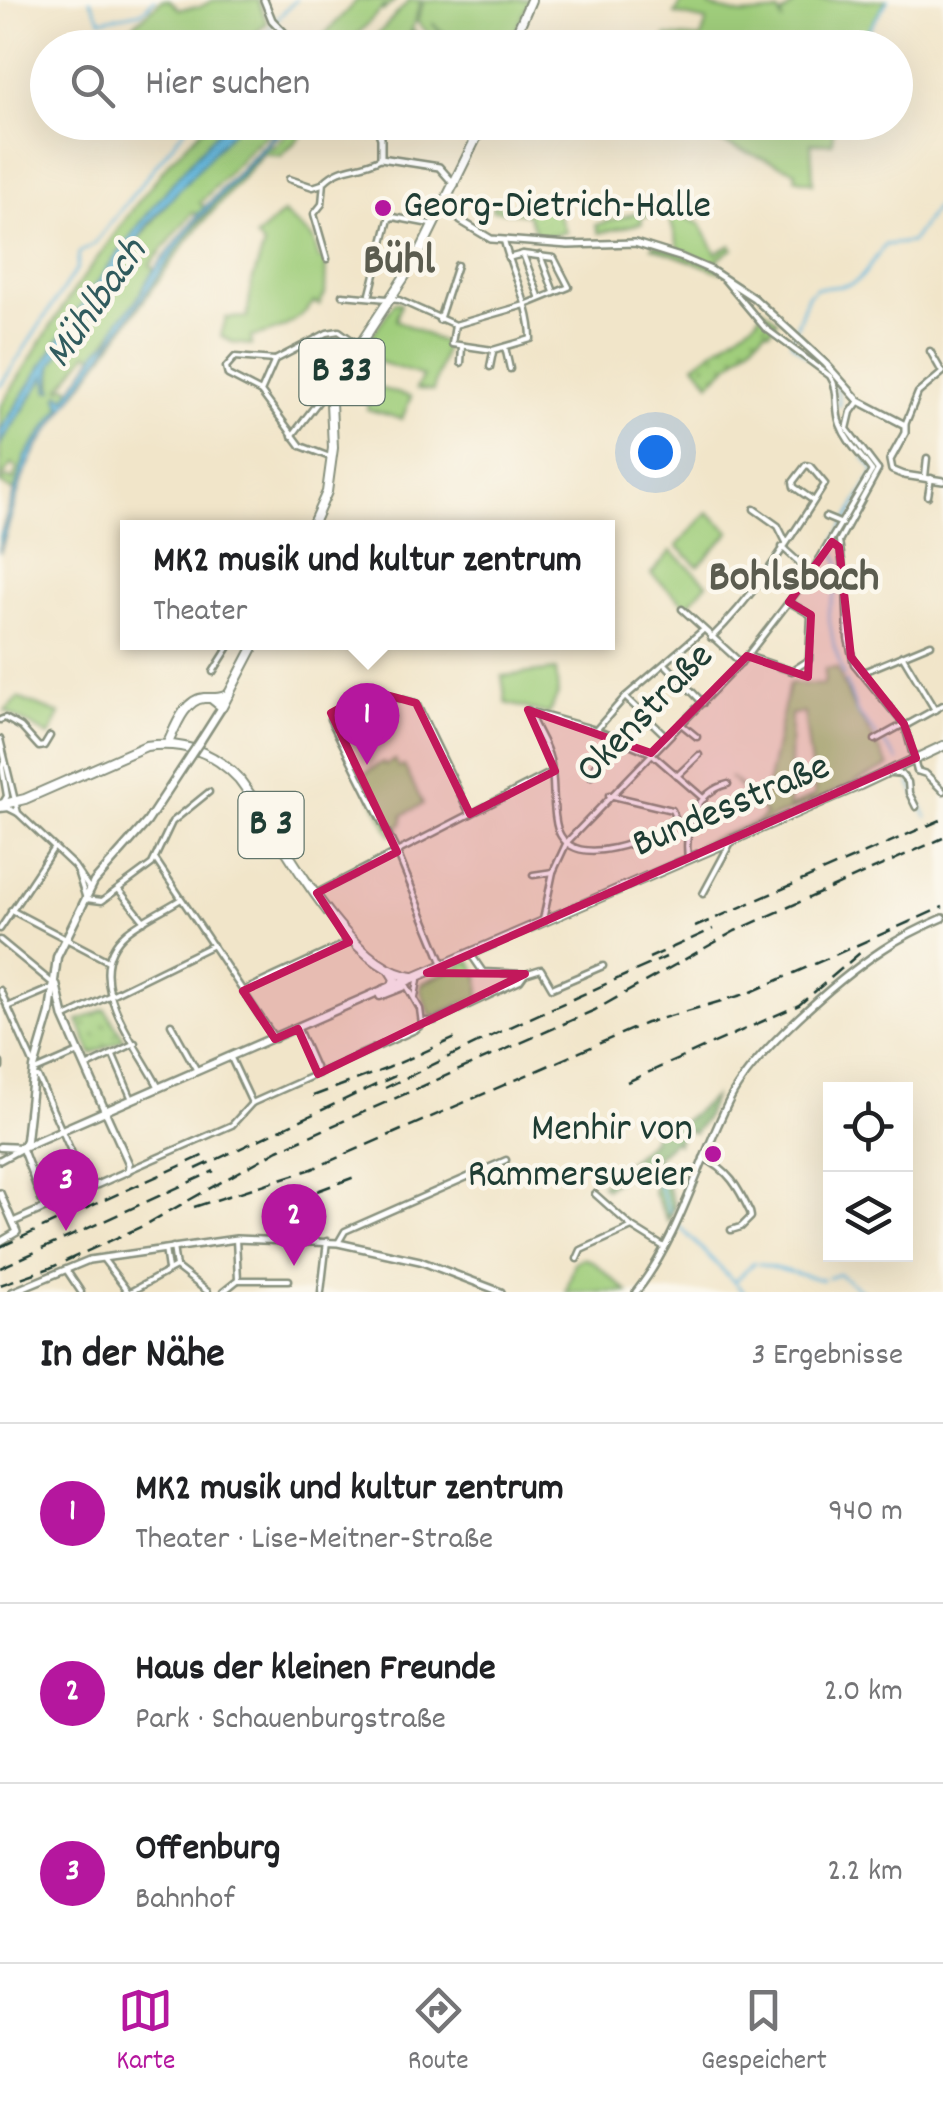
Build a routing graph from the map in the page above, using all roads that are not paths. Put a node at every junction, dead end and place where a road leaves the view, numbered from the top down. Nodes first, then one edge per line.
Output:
1 (264, 0) edge
2 (531, 0) edge
3 (281, 30) edge
4 (518, 30) edge
5 (381, 140) edge
6 (476, 140) edge
7 (380, 158) junction
8 (289, 179) dead end
9 (324, 182) junction
10 (456, 186) junction
11 (446, 205) junction
12 (435, 226) junction
13 (504, 242) junction
14 (523, 254) junction
15 (540, 255) junction
16 (508, 258) junction
17 (327, 259) dead end
18 (457, 265) dead end
19 (724, 276) junction
20 (554, 294) junction
21 (342, 295) dead end
22 (369, 296) junction
23 (540, 298) junction
24 (390, 300) junction
25 (526, 304) junction
26 (439, 320) junction
27 (456, 325) junction
28 (357, 343) junction
29 (462, 346) junction
30 (504, 347) junction
31 (493, 350) junction
32 (930, 351) dead end
33 (275, 360) junction
34 (460, 364) dead end
35 (490, 368) dead end
36 (510, 369) dead end
37 (943, 372) edge
38 (261, 392) junction
39 (859, 402) junction
40 (905, 425) junction
41 (292, 436) junction
42 (332, 457) junction
43 (927, 458) dead end
44 (890, 466) junction
45 (875, 471) junction
46 (928, 478) junction
47 (943, 481) edge
48 (928, 496) dead end
49 (814, 500) junction
50 (754, 510) dead end
51 (825, 517) dead end
52 (315, 520) edge
53 (842, 524) junction
54 (832, 542) junction
55 (784, 544) junction
56 (839, 547) junction
57 (812, 573) junction
58 (789, 602) junction
59 (682, 610) dead end
60 (702, 631) junction
61 (712, 638) junction
62 (931, 644) dead end
63 (227, 650) edge
64 (252, 650) edge
65 (902, 655) junction
66 (747, 656) junction
67 (741, 662) junction
68 (665, 664) junction
69 (213, 672) dead end
70 (860, 674) junction
71 (229, 694) junction
72 (625, 697) junction
73 (212, 700) junction
74 (703, 702) junction
75 (222, 706) junction
76 (943, 706) edge
77 (934, 710) junction
78 (0, 720) edge
79 (681, 724) junction
80 (905, 725) junction
81 (596, 730) junction
82 (173, 732) junction
83 (50, 736) dead end
84 (608, 736) junction
85 (668, 737) junction
86 (696, 738) dead end
87 (0, 739) edge
88 (875, 740) dead end
89 (168, 744) junction
90 (184, 745) junction
91 (943, 746) edge
92 (913, 747) junction
93 (929, 752) junction
94 (651, 753) junction
95 (698, 754) dead end
96 (916, 758) junction
97 (4, 762) junction
98 (552, 772) junction
99 (917, 772) junction
100 (887, 773) junction
101 (590, 776) dead end
102 (677, 776) junction
103 (908, 782) junction
104 (728, 784) dead end
105 (943, 791) edge
106 (209, 792) dead end
107 (609, 795) junction
108 (704, 799) junction
109 (13, 803) junction
110 (0, 807) edge
111 (916, 808) dead end
112 (18, 814) junction
113 (470, 814) junction
114 (676, 822) junction
115 (687, 826) junction
116 (734, 839) junction
117 (566, 842) junction
118 (686, 843) junction
119 (720, 845) junction
120 (54, 847) junction
121 (398, 852) junction
122 (703, 852) junction
123 (723, 855) junction
124 (688, 859) junction
125 (155, 860) junction
126 (553, 872) junction
127 (532, 875) dead end
128 (118, 889) junction
129 (87, 893) junction
130 (316, 893) junction
131 (703, 894) dead end
132 (181, 899) junction
133 (11, 910) junction
134 (943, 918) edge
135 (144, 921) junction
136 (543, 921) junction
137 (0, 929) edge
138 (0, 940) edge
139 (65, 940) junction
140 (351, 941) junction
141 (213, 945) junction
142 (470, 953) junction
143 (108, 962) junction
144 (602, 966) dead end
145 (439, 967) junction
146 (525, 974) junction
147 (418, 978) junction
148 (402, 983) junction
149 (54, 985) junction
150 (0, 990) edge
151 (243, 992) junction
152 (110, 998) junction
153 (416, 1002) junction
154 (55, 1004) junction
155 (7, 1006) junction
156 (64, 1018) junction
157 (423, 1021) junction
158 (171, 1024) dead end
159 (298, 1029) junction
160 (274, 1039) junction
161 (136, 1043) junction
162 (79, 1052) junction
163 (113, 1055) junction
164 (231, 1058) junction
165 (86, 1067) junction
166 (34, 1070) junction
167 (198, 1073) junction
168 (318, 1074) junction
169 (160, 1090) junction
170 (133, 1102) junction
171 (252, 1103) junction
172 (106, 1113) junction
173 (61, 1132) junction
174 (2, 1146) edge
175 (25, 1146) junction
176 (703, 1158) junction
177 (4, 1159) edge
178 (506, 1160) dead end
179 (129, 1167) junction
180 (88, 1190) junction
181 (0, 1193) edge
182 (597, 1196) dead end
183 (46, 1208) junction
184 (13, 1222) junction
185 (632, 1227) junction
186 (731, 1230) dead end
187 (236, 1239) junction
188 (0, 1242) edge
189 (327, 1242) junction
190 (341, 1243) junction
191 (173, 1246) junction
192 (664, 1246) junction
193 (164, 1248) junction
194 (104, 1258) junction
195 (576, 1259) dead end
196 (176, 1266) junction
197 (168, 1268) junction
198 (66, 1270) junction
199 (238, 1280) junction
200 (268, 1280) junction
201 (289, 1280) dead end
202 (34, 1288) edge
203 (12, 1292) edge
204 (81, 1292) edge
205 (129, 1292) edge
206 (208, 1292) edge
207 (223, 1292) edge
208 (270, 1292) edge
209 (321, 1292) edge
210 (502, 1292) edge
211 (636, 1292) edge

1 - 3 street
2 - 4 main road
5 - 7 street
6 - 10 main road, B 33
7 - 9 street
7 - 10 street
8 - 9 street
9 - 17 street
10 - 11 main road, B 33
11 - 12 main road, B 33
11 - 13 street
12 - 22 street
12 - 24 main road, B 33
13 - 16 street
13 - 19 street
14 - 15 street
14 - 16 street
14 - 23 street
15 - 20 street
15 - 20 street
16 - 25 street
18 - 26 street
19 - 39 street
19 - 45 street
20 - 23 street
21 - 22 street
22 - 24 street
23 - 25 street
24 - 26 street
24 - 28 main road, B 33
25 - 27 street
25 - 30 street
26 - 27 street
27 - 29 street
28 - 33 street
28 - 41 street
28 - 42 main road, B 33
29 - 31 street
29 - 34 street
30 - 31 street
30 - 36 street
31 - 35 street
32 - 37 street
33 - 38 street
33 - 38 street
37 - 40 street
38 - 41 street
39 - 40 street
39 - 45 street
40 - 44 street
41 - 42 street
42 - 52 main road, B 33
43 - 46 street
44 - 45 street
44 - 46 street
45 - 53 street, Okenstraße
45 - 56 street
46 - 47 street
46 - 48 street
49 - 49 street
49 - 55 street
50 - 55 street
51 - 53 street
53 - 54 street, Okenstraße
54 - 56 street
54 - 57 street, Okenstraße
55 - 57 street
55 - 61 street
56 - 70 street
57 - 58 street, Okenstraße
58 - 66 street, Okenstraße
58 - 66 street
59 - 60 street
60 - 61 street
60 - 68 street
61 - 67 street
62 - 65 street
63 - 69 street
64 - 71 main road
65 - 70 street
65 - 77 street
66 - 67 street, Okenstraße
67 - 74 street, Okenstraße
68 - 72 street
68 - 74 street
70 - 80 street
71 - 73 main road
71 - 75 main road
72 - 81 street
72 - 85 street
73 - 75 main road
73 - 82 main road
74 - 79 street, Okenstraße
75 - 129 main road, bridge
76 - 77 street
77 - 80 street
78 - 83 street
79 - 85 street, Okenstraße
79 - 86 street
80 - 88 street
80 - 92 street
81 - 84 street
81 - 98 street
82 - 89 main road
82 - 90 main road
84 - 94 street
84 - 101 street
85 - 94 street, Okenstraße
87 - 97 street
89 - 90 main road, B 3
89 - 109 main road, B 3
90 - 130 main road, B 3
91 - 93 main road, Bundesstraße
92 - 93 street
92 - 96 street
93 - 96 main road, Bundesstraße
94 - 102 street
94 - 107 street, Okenstraße
95 - 102 street
96 - 99 street
96 - 100 main road, Bundesstraße
97 - 109 street
97 - 110 street
98 - 113 street
98 - 117 street
99 - 103 street
99 - 105 street
100 - 103 street
100 - 116 main road, Bundesstraße
102 - 108 street
103 - 111 street
104 - 108 street
106 - 125 street
107 - 114 street
107 - 117 street, Okenstraße
108 - 115 street
109 - 110 main road, B 3
109 - 112 street
110 - 112 street
112 - 120 street
113 - 121 street
113 - 121 street
114 - 115 street
114 - 117 street
115 - 118 street
116 - 119 main road, Bundesstraße
116 - 123 street
117 - 126 street, Okenstraße
118 - 122 street
118 - 124 street
119 - 122 main road, Bundesstraße
119 - 123 street
120 - 129 street
120 - 133 street
121 - 130 street
121 - 145 street
122 - 124 main road, Bundesstraße
123 - 131 street
124 - 136 main road, Bundesstraße
125 - 128 street
125 - 132 street
126 - 127 street
126 - 136 street, Okenstraße
128 - 129 street
128 - 135 street
129 - 139 main road
130 - 140 main road, B 3
132 - 135 street
132 - 141 street
133 - 137 street
133 - 139 street
134 - 176 street
135 - 143 street
136 - 142 main road
138 - 149 street
139 - 143 street
139 - 149 main road
140 - 148 main road, B 3
140 - 151 street
141 - 151 street
141 - 152 street
142 - 145 main road
142 - 146 street
143 - 152 street
144 - 146 street
145 - 147 main road
146 - 157 street
147 - 148 main road
147 - 153 street
148 - 153 street
148 - 159 main road
149 - 154 main road
149 - 155 street
150 - 155 street
151 - 160 street
152 - 156 street
152 - 161 street
153 - 157 street
154 - 156 main road
154 - 166 main road
155 - 166 street
156 - 162 main road
157 - 168 street
158 - 167 street
159 - 160 main road
159 - 168 street
160 - 164 main road
161 - 163 street
161 - 169 street
162 - 165 main road
162 - 166 street
163 - 165 street
163 - 170 street
164 - 167 main road
164 - 171 street
165 - 172 main road
166 - 173 street
166 - 175 main road
167 - 169 main road
168 - 171 street
169 - 170 main road
170 - 172 main road
171 - 179 street
172 - 173 main road
172 - 179 street
173 - 175 main road
173 - 180 street
174 - 175 main road
174 - 177 street
175 - 177 street
175 - 183 street
176 - 186 street
176 - 192 street
178 - 190 street
179 - 180 street
180 - 183 street
181 - 184 street
182 - 185 street
183 - 184 street
184 - 188 street
185 - 192 street
185 - 195 street
187 - 189 street
187 - 191 street
187 - 199 street
189 - 190 street
189 - 209 street
190 - 210 street
191 - 193 street
191 - 196 street
192 - 211 street
193 - 194 street
193 - 197 street
194 - 198 street
194 - 205 street
196 - 197 street
196 - 206 street
197 - 205 street
198 - 202 street
198 - 204 street
199 - 200 street
199 - 207 street
200 - 201 street
200 - 208 street
202 - 203 street

